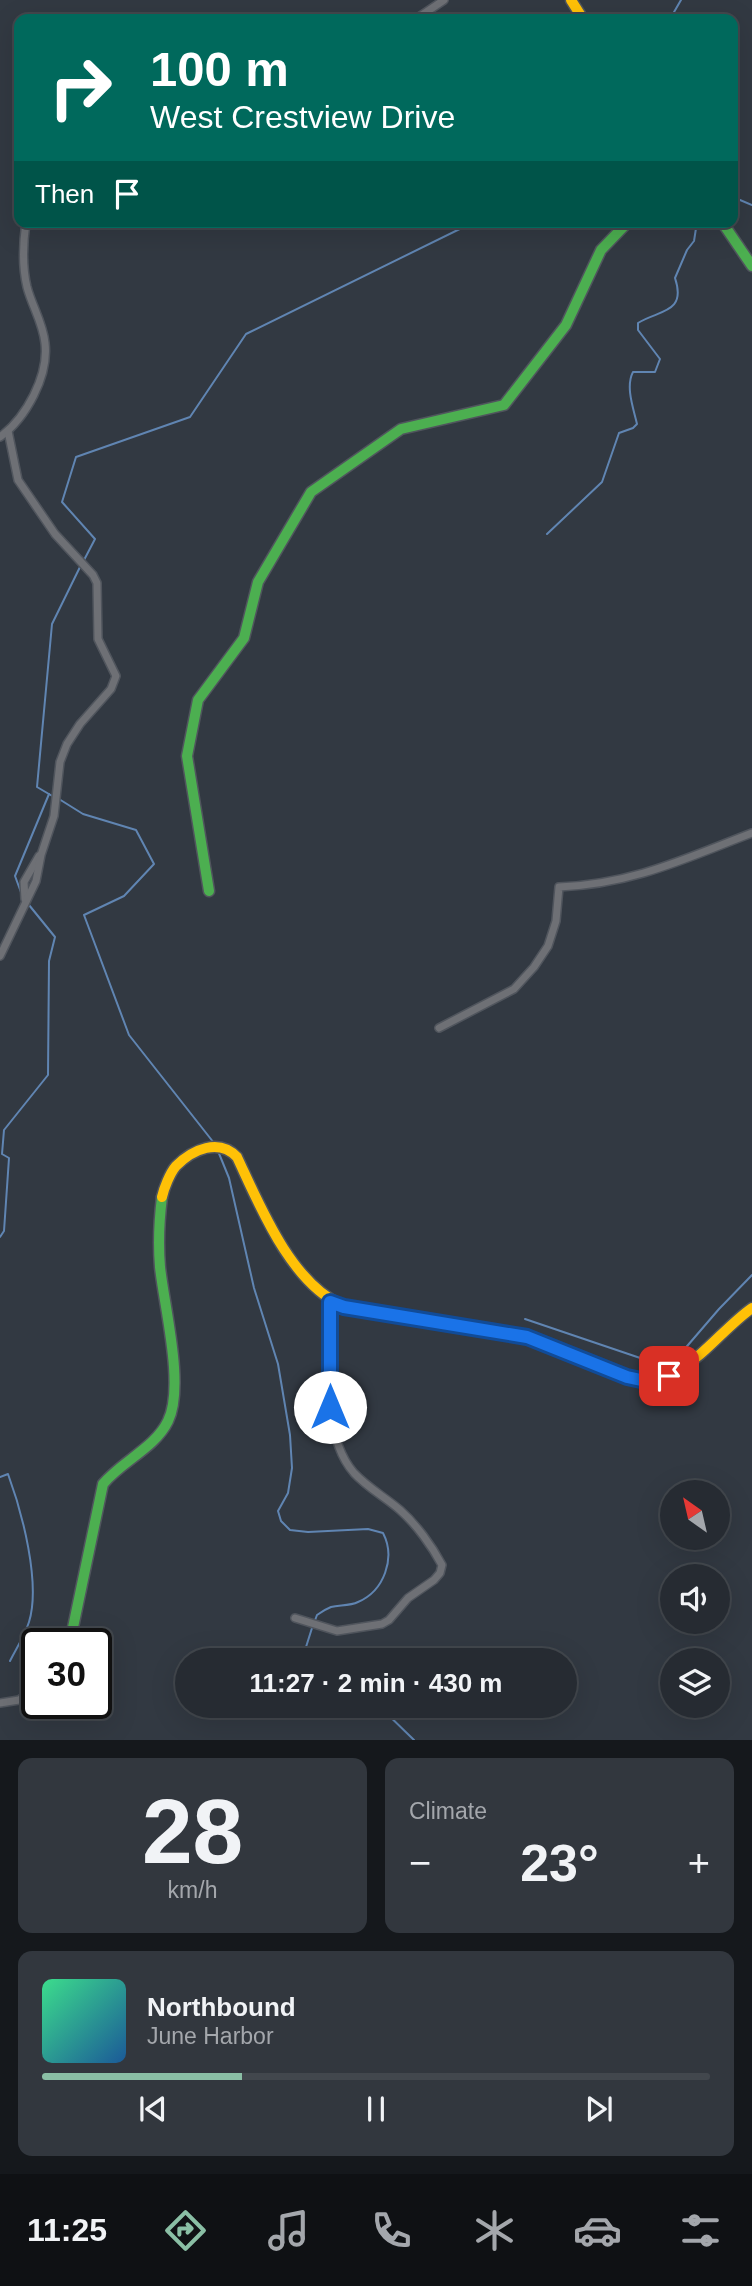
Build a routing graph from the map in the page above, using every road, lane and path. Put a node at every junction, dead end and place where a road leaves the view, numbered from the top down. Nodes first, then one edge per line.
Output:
1 (444, 0) edge
2 (423, 14) edge
3 (26, 228) edge
4 (622, 228) edge
5 (726, 228) edge
6 (752, 266) edge
7 (8, 431) junction
8 (0, 437) edge
9 (752, 833) edge
10 (209, 891) dead end
11 (0, 956) edge
12 (439, 1028) dead end
13 (330, 1302) junction
14 (752, 1308) edge
15 (295, 1618) dead end
16 (73, 1628) edge
17 (21, 1699) edge
18 (0, 1703) edge

1 - 2 street
3 - 7 street
4 - 10 street
5 - 6 street
7 - 8 street
7 - 11 street
9 - 12 street
13 - 14 street
13 - 15 street
13 - 16 street
17 - 18 street

